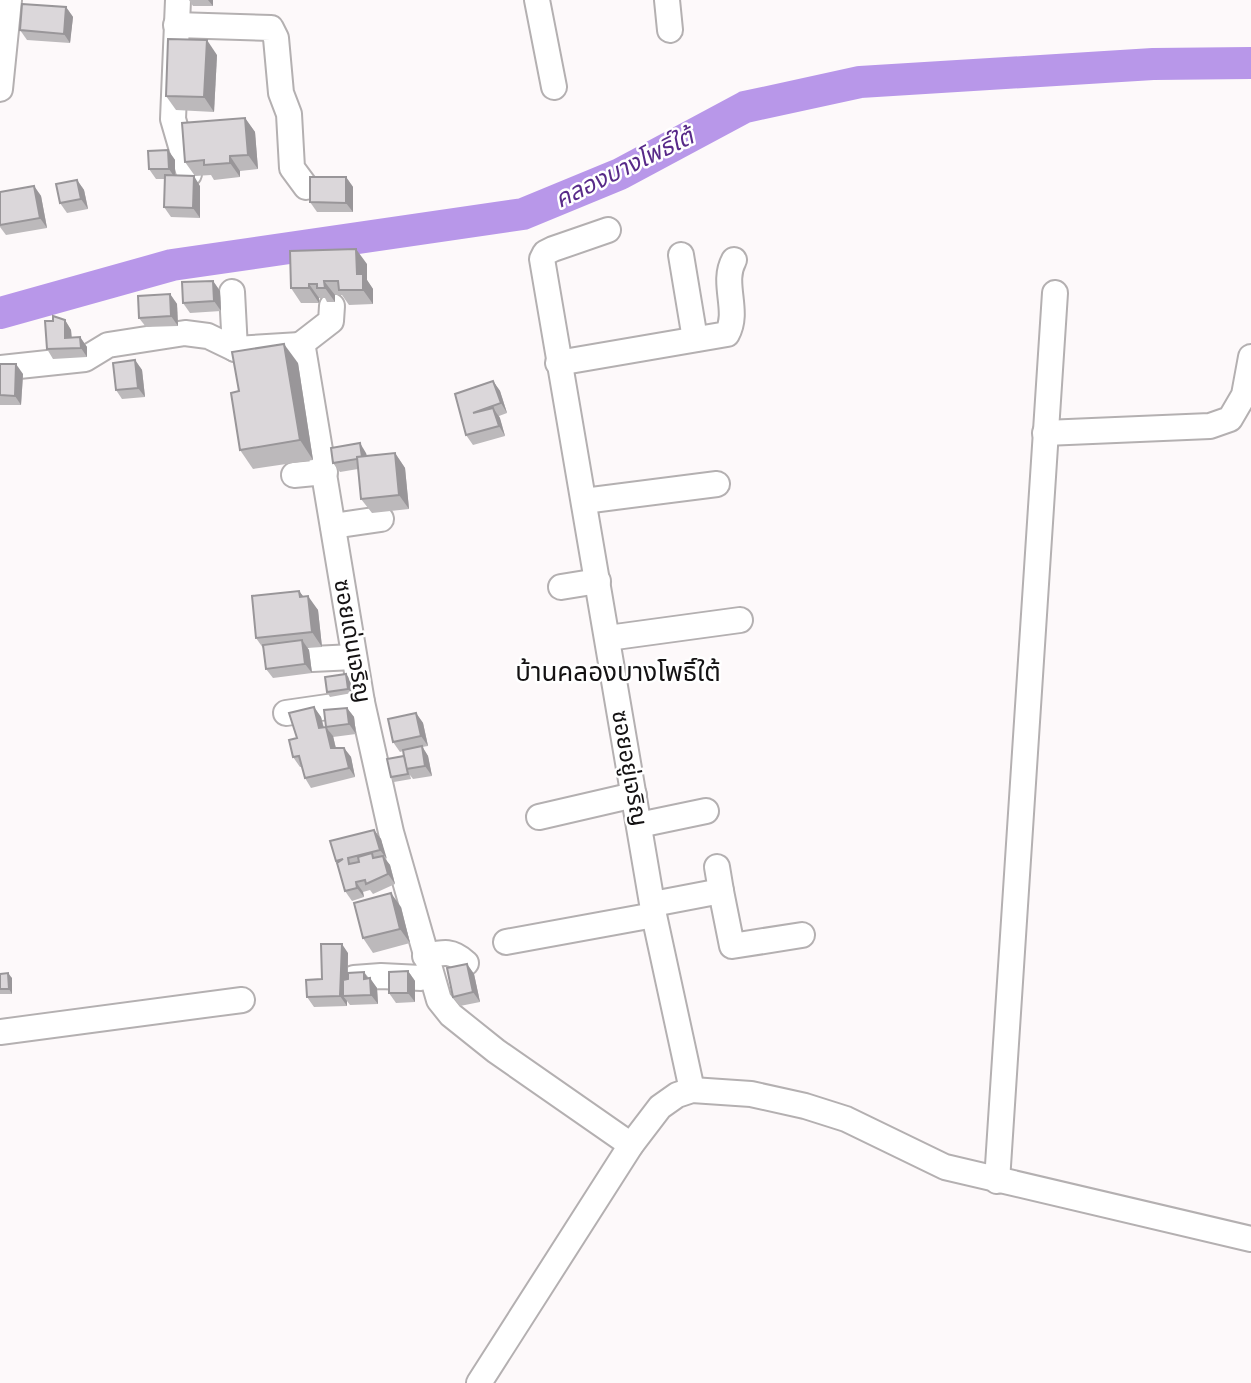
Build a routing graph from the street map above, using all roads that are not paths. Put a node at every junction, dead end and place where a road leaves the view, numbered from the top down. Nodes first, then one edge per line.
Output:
1 (9, 0) edge
2 (178, 0) edge
3 (537, 0) edge
4 (667, 0) edge
5 (176, 25) junction
6 (670, 30) dead end
7 (554, 87) dead end
8 (0, 89) edge
9 (189, 174) edge
10 (306, 187) dead end
11 (608, 230) dead end
12 (681, 255) dead end
13 (734, 260) dead end
14 (232, 292) dead end
15 (1055, 293) dead end
16 (332, 306) dead end
17 (695, 339) junction
18 (300, 345) junction
19 (236, 349) junction
20 (1251, 357) edge
21 (558, 363) junction
22 (0, 368) edge
23 (1045, 433) junction
24 (325, 472) junction
25 (294, 475) dead end
26 (717, 484) dead end
27 (584, 500) junction
28 (381, 519) dead end
29 (333, 526) junction
30 (598, 582) junction
31 (561, 587) dead end
32 (740, 620) dead end
33 (608, 638) junction
34 (354, 657) junction
35 (312, 659) dead end
36 (362, 702) junction
37 (286, 713) edge
38 (634, 795) junction
39 (706, 811) dead end
40 (540, 817) dead end
41 (639, 825) junction
42 (654, 909) junction
43 (802, 935) dead end
44 (506, 942) dead end
45 (425, 956) junction
46 (466, 963) edge
47 (354, 978) edge
48 (432, 980) junction
49 (242, 1000) dead end
50 (0, 1032) edge
51 (692, 1090) junction
52 (631, 1145) junction
53 (997, 1181) junction
54 (1251, 1239) edge
55 (479, 1383) edge

1 - 8 street
2 - 5 street
3 - 7 street
4 - 6 street
5 - 9 street
5 - 10 street
11 - 21 street, ซอยอยู่เจริญ
12 - 17 street
13 - 17 street
14 - 19 street
15 - 23 street
16 - 18 street
17 - 21 street
18 - 19 street
18 - 24 street, ซอยเด่นเจริญ
19 - 22 street
20 - 23 street
21 - 27 street, ซอยอยู่เจริญ
23 - 53 street
24 - 25 street
24 - 29 street, ซอยเด่นเจริญ
26 - 27 street
27 - 30 street, ซอยอยู่เจริญ
28 - 29 street
29 - 34 street, ซอยเด่นเจริญ
30 - 31 street
30 - 33 street, ซอยอยู่เจริญ
32 - 33 street
33 - 38 street, ซอยอยู่เจริญ
34 - 35 street
34 - 36 street, ซอยเด่นเจริญ
36 - 37 street
36 - 45 street, ซอยเด่นเจริญ
38 - 40 street
38 - 41 street, ซอยอยู่เจริญ
39 - 41 street
41 - 42 street, ซอยอยู่เจริญ
42 - 43 street
42 - 44 street
42 - 51 street, ซอยอยู่เจริญ
45 - 46 street
45 - 48 street, ซอยเด่นเจริญ
47 - 48 street
48 - 52 street, ซอยเด่นเจริญ
49 - 50 street
51 - 52 street
51 - 53 street
52 - 55 street
53 - 54 street

